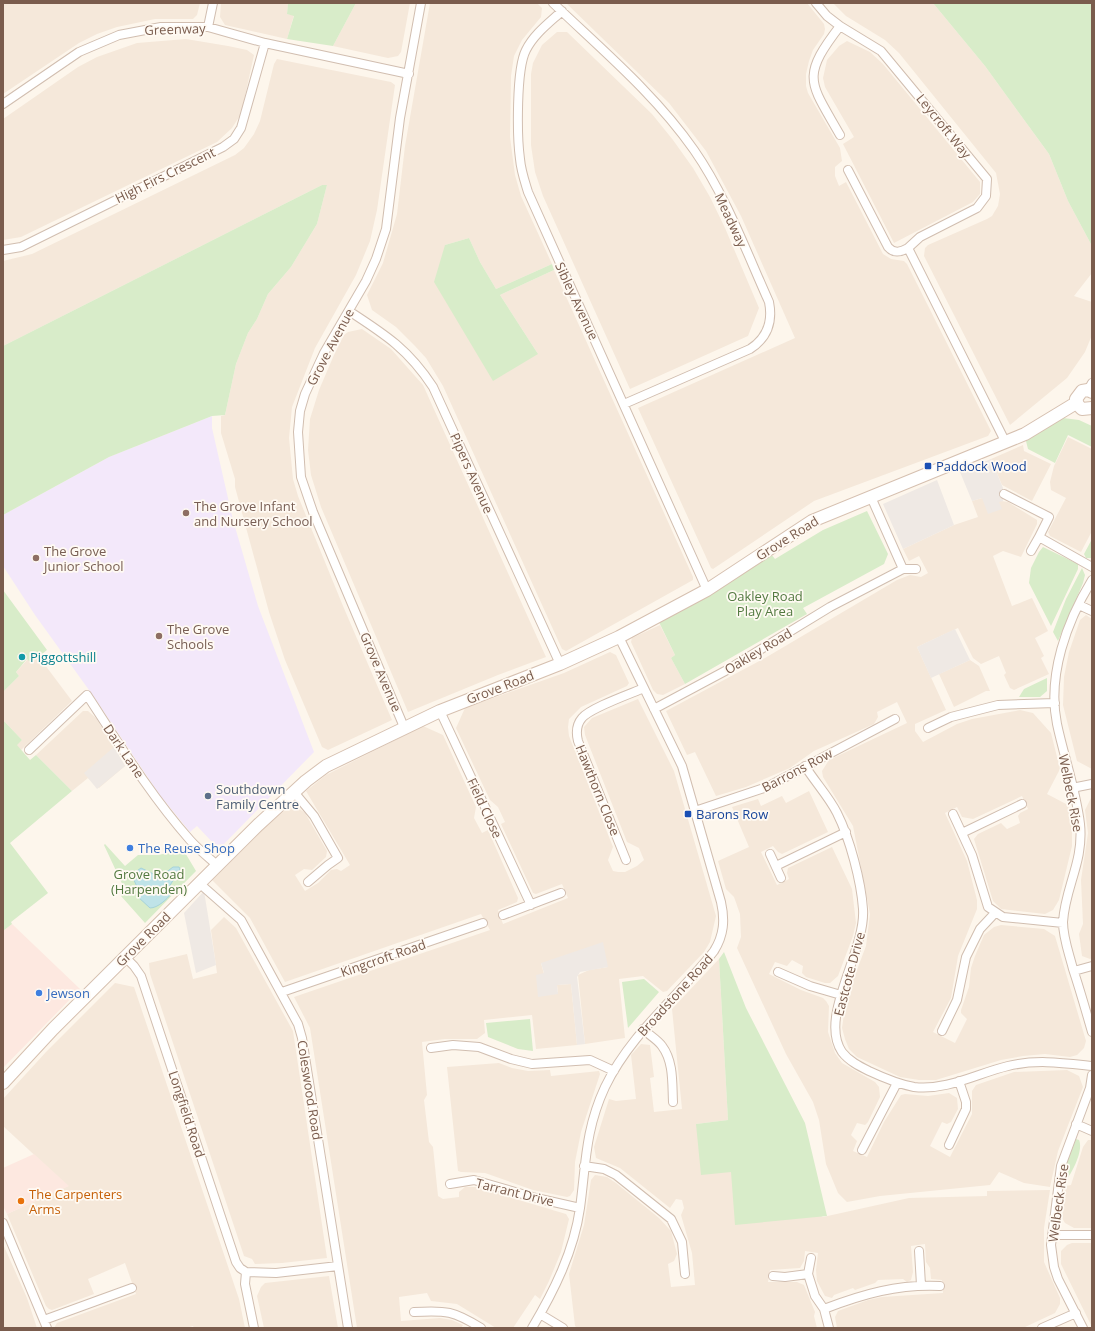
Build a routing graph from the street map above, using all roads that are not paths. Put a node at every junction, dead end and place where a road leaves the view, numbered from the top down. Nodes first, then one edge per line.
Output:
1 (213, 3) edge
2 (421, 3) edge
3 (553, 3) edge
4 (816, 3) edge
5 (562, 11) junction
6 (840, 26) junction
7 (208, 27) junction
8 (265, 44) junction
9 (409, 74) junction
10 (3, 104) edge
11 (840, 135) dead end
12 (848, 170) dead end
13 (908, 248) junction
14 (3, 250) edge
15 (349, 311) junction
16 (1091, 388) edge
17 (1076, 403) junction
18 (624, 404) junction
19 (1092, 409) edge
20 (1006, 443) junction
21 (1004, 494) dead end
22 (871, 497) junction
23 (1039, 537) junction
24 (1031, 551) dead end
25 (1092, 567) edge
26 (903, 569) junction
27 (916, 569) dead end
28 (1092, 580) edge
29 (707, 590) junction
30 (1079, 605) junction
31 (1092, 611) edge
32 (619, 637) junction
33 (560, 664) junction
34 (644, 688) junction
35 (1055, 703) junction
36 (654, 709) junction
37 (440, 710) junction
38 (895, 719) dead end
39 (404, 727) junction
40 (928, 728) dead end
41 (29, 750) dead end
42 (805, 766) junction
43 (1092, 784) edge
44 (1072, 788) junction
45 (294, 792) junction
46 (1022, 804) dead end
47 (695, 811) junction
48 (953, 814) dead end
49 (846, 832) junction
50 (962, 833) junction
51 (770, 854) dead end
52 (626, 860) dead end
53 (217, 865) junction
54 (776, 866) junction
55 (781, 878) dead end
56 (308, 882) dead end
57 (199, 883) junction
58 (561, 893) dead end
59 (531, 905) junction
60 (995, 913) junction
61 (503, 915) dead end
62 (1063, 923) junction
63 (483, 924) dead end
64 (125, 957) junction
65 (1092, 966) edge
66 (1074, 971) junction
67 (778, 972) dead end
68 (282, 992) junction
69 (841, 995) junction
70 (643, 1029) junction
71 (942, 1031) dead end
72 (1092, 1032) edge
73 (431, 1048) dead end
74 (1092, 1066) edge
75 (614, 1070) junction
76 (1092, 1076) edge
77 (959, 1081) junction
78 (3, 1083) edge
79 (897, 1084) junction
80 (673, 1102) dead end
81 (1076, 1124) junction
82 (1092, 1131) edge
83 (949, 1145) dead end
84 (862, 1150) dead end
85 (584, 1166) junction
86 (450, 1184) dead end
87 (580, 1208) junction
88 (3, 1223) edge
89 (1052, 1235) junction
90 (1092, 1235) edge
91 (919, 1251) dead end
92 (811, 1258) dead end
93 (338, 1266) junction
94 (246, 1272) junction
95 (685, 1274) dead end
96 (808, 1274) junction
97 (772, 1276) dead end
98 (921, 1285) junction
99 (940, 1286) dead end
100 (132, 1288) dead end
101 (824, 1309) junction
102 (414, 1312) dead end
103 (1076, 1313) junction
104 (540, 1314) junction
105 (45, 1324) edge
106 (254, 1328) edge
107 (348, 1328) edge
108 (481, 1328) edge
109 (532, 1328) edge
110 (563, 1328) edge
111 (829, 1328) edge
112 (1042, 1328) edge
113 (1083, 1328) edge

1 - 7 street
2 - 9 street, Grove Avenue
3 - 5 street, Meadway
4 - 6 street, Leycroft Way
5 - 18 street, Sibley Avenue
5 - 18 street, Meadway
6 - 11 street
6 - 13 street, Leycroft Way
7 - 8 street, Greenway
7 - 10 street, Greenway
8 - 9 street, Greenway
8 - 14 street, High Firs Crescent
9 - 15 street, Grove Avenue
12 - 13 street
13 - 20 street
15 - 33 street, Pipers Avenue
15 - 39 street, Grove Avenue
16 - 17 street, Grove Road
17 - 19 street
17 - 20 street, Grove Road
18 - 29 street, Sibley Avenue
20 - 22 street, Grove Road
21 - 23 street
22 - 26 street
22 - 29 street, Grove Road
23 - 24 street
23 - 25 street
26 - 27 street, Oakley Road
26 - 36 street, Oakley Road
28 - 30 street, Welbeck Rise
29 - 32 street, Grove Road
30 - 31 street
30 - 35 street, Welbeck Rise
32 - 33 street, Grove Road
32 - 34 street, Broadstone Road
33 - 37 street, Grove Road
34 - 36 street, Broadstone Road
34 - 52 street, Hawthorn Close
35 - 40 street
35 - 44 street, Welbeck Rise
36 - 47 street, Broadstone Road
37 - 39 street, Grove Road
37 - 59 street, Field Close
38 - 42 street, Barrons Row
39 - 45 street, Grove Road
41 - 53 street, Dark Lane
42 - 47 street, Barrons Row
42 - 49 street, Eastcote Drive
43 - 44 street
44 - 62 street, Welbeck Rise
45 - 53 street, Grove Road
45 - 56 street
46 - 50 street
47 - 70 street, Broadstone Road
48 - 50 street
49 - 54 street
49 - 69 street, Eastcote Drive
50 - 60 street
51 - 54 street
53 - 57 street, Grove Road
54 - 55 street
57 - 64 street, Grove Road
57 - 68 street, Coleswood Road
58 - 59 street
59 - 61 street
60 - 62 street
60 - 71 street
62 - 66 street, Welbeck Rise
63 - 68 street, Kingcroft Road
64 - 78 street, Grove Road
64 - 94 street, Longfield Road
65 - 66 street
66 - 72 street, Welbeck Rise
67 - 69 street
68 - 93 street, Coleswood Road
69 - 79 street, Eastcote Drive
70 - 75 street, Broadstone Road
70 - 80 street
73 - 75 street
74 - 77 street, Eastcote Drive
75 - 85 street, Broadstone Road
76 - 81 street, Welbeck Rise
77 - 79 street, Eastcote Drive
77 - 83 street
79 - 84 street
81 - 82 street
81 - 89 street, Welbeck Rise
85 - 87 street, Broadstone Road
85 - 95 street
86 - 87 street, Tarrant Drive
87 - 104 street, Broadstone Road
88 - 105 street
89 - 90 street
89 - 103 street, Welbeck Rise
91 - 98 street
92 - 96 street
93 - 94 street
93 - 107 street, Coleswood Road
94 - 106 street
96 - 97 street
96 - 101 street
98 - 99 street
98 - 101 street
100 - 105 street
101 - 111 street
102 - 108 street
103 - 112 street
103 - 113 street, Welbeck Rise
104 - 109 street, Broadstone Road
104 - 110 street

